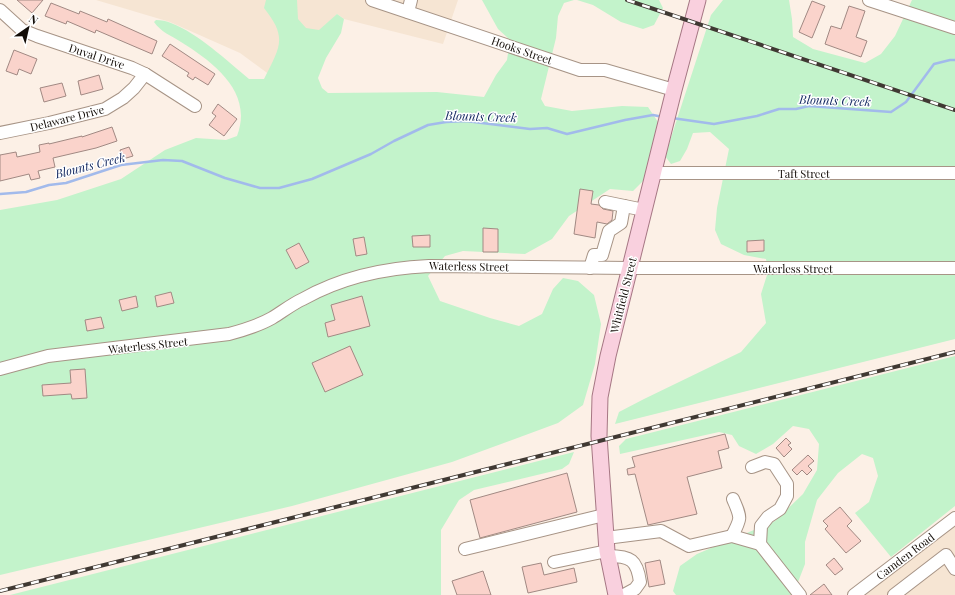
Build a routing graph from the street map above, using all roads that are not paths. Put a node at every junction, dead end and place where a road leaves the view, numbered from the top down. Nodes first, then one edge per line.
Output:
1 (374, 0) edge
2 (411, 0) edge
3 (698, 0) edge
4 (869, 0) edge
5 (0, 10) edge
6 (408, 12) junction
7 (955, 28) edge
8 (145, 74) junction
9 (674, 90) junction
10 (195, 106) dead end
11 (0, 133) edge
12 (654, 173) junction
13 (955, 173) edge
14 (605, 202) dead end
15 (624, 206) junction
16 (644, 210) junction
17 (590, 268) junction
18 (630, 268) junction
19 (955, 268) edge
20 (0, 369) edge
21 (752, 467) dead end
22 (733, 499) dead end
23 (604, 515) junction
24 (955, 518) edge
25 (732, 536) junction
26 (760, 544) junction
27 (607, 548) junction
28 (465, 549) dead end
29 (554, 562) dead end
30 (955, 569) edge
31 (616, 594) edge
32 (800, 595) edge
33 (854, 595) edge
34 (894, 595) edge

1 - 6 street, Hooks Street
2 - 6 street
3 - 9 main road, Whitfield Street
4 - 7 street
5 - 8 street, Duval Drive
6 - 9 street, Hooks Street
8 - 10 street, Duval Drive
8 - 11 street, Delaware Drive
9 - 12 main road, Whitfield Street
12 - 13 street, Taft Street
12 - 16 main road, Whitfield Street
14 - 15 street
15 - 16 street
15 - 17 street
16 - 18 main road, Whitfield Street
17 - 18 street, Waterless Street
17 - 20 street, Waterless Street
18 - 19 street, Waterless Street
18 - 23 main road, Whitfield Street
21 - 26 street
22 - 25 street
23 - 27 main road, Whitfield Street
23 - 28 street
24 - 33 street, Camden Road
25 - 26 street
25 - 27 street
26 - 32 street
27 - 29 street
27 - 31 main road, Whitfield Street
27 - 31 street
30 - 34 street

